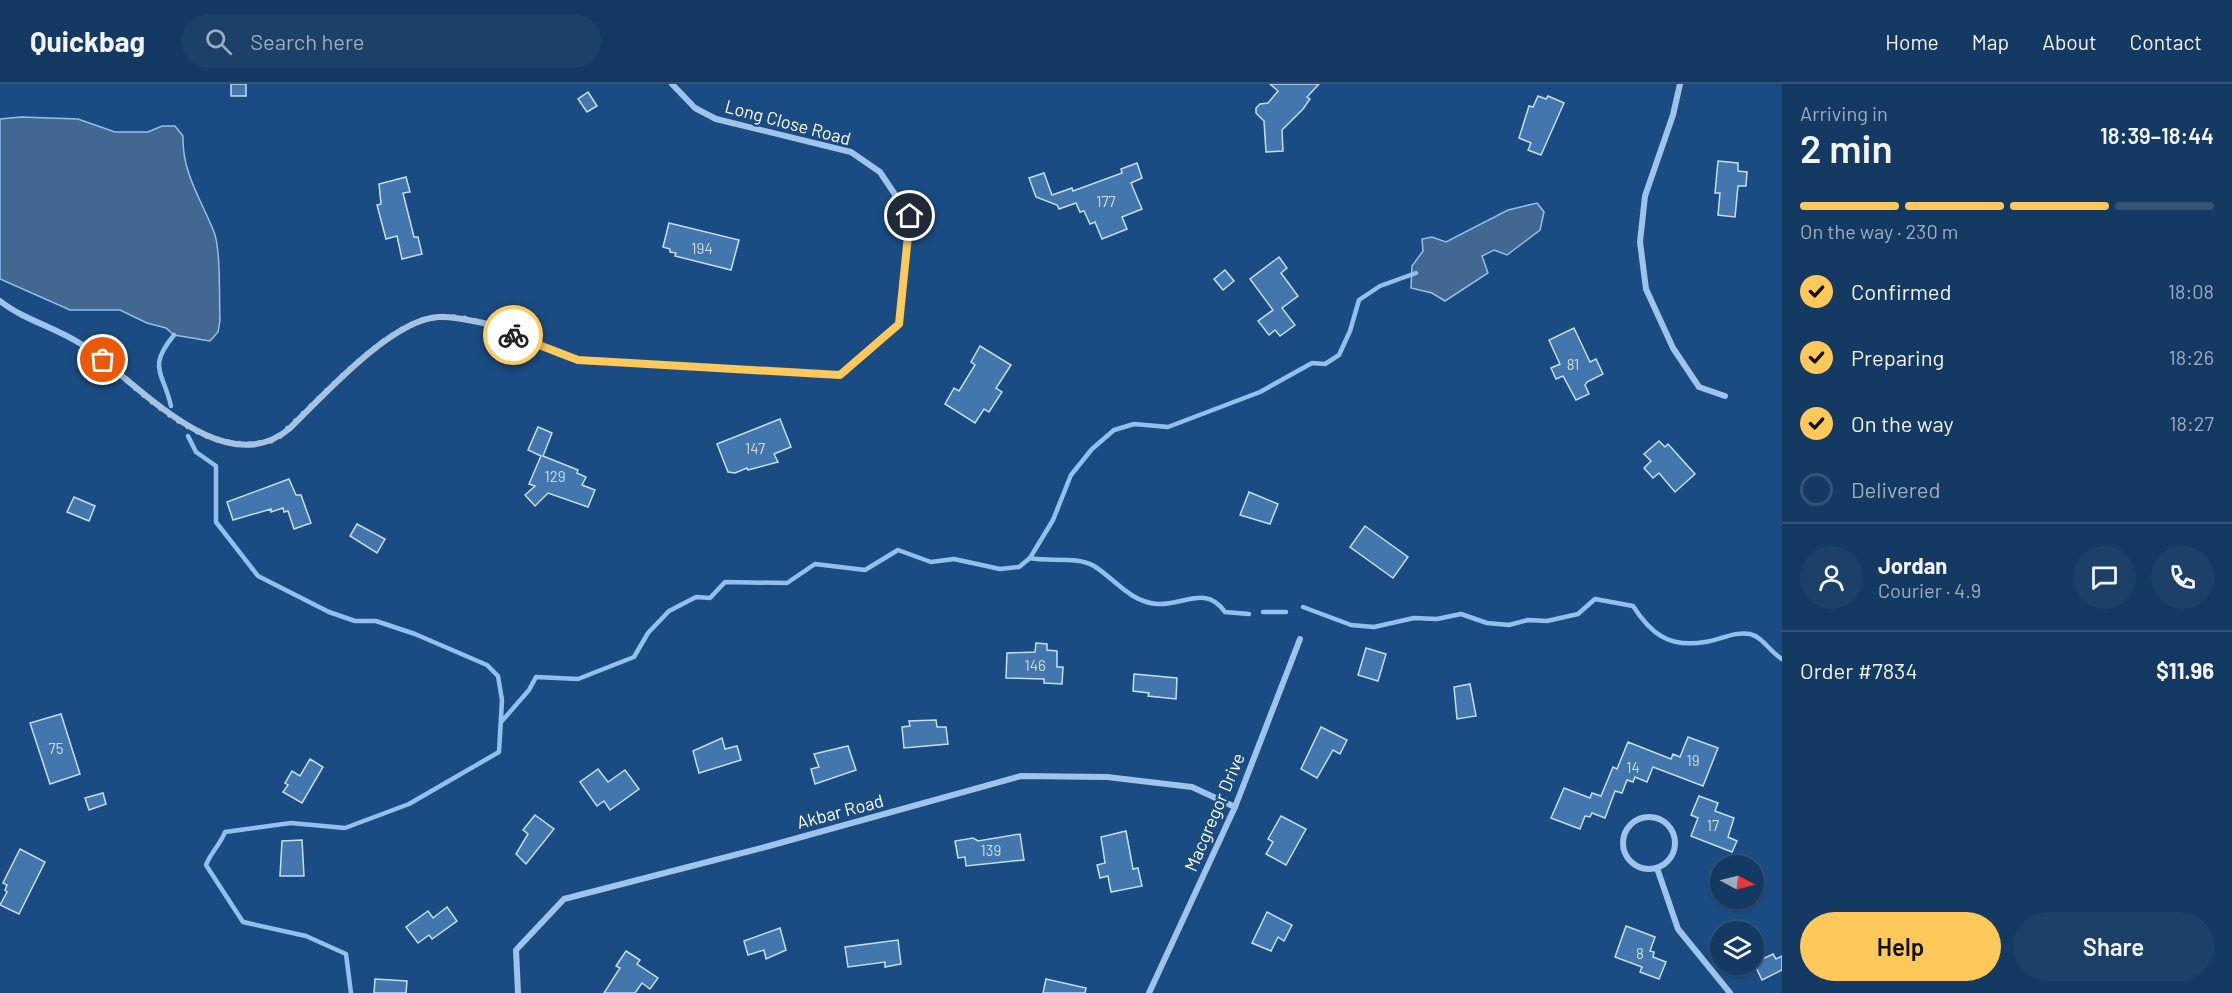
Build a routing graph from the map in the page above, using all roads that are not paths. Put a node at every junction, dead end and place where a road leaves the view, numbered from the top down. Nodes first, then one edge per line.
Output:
1 (672, 84) edge
2 (1680, 84) edge
3 (0, 301) edge
4 (1725, 396) dead end
5 (1300, 639) dead end
6 (1235, 807) junction
7 (1657, 868) junction
8 (518, 993) edge
9 (1149, 993) edge
10 (1730, 993) edge

1 - 3 street, Long Close Road
2 - 4 street
5 - 6 street, Macgregor Drive
6 - 8 street, Akbar Road
6 - 9 street, Macgregor Drive
7 - 7 street
7 - 10 street

